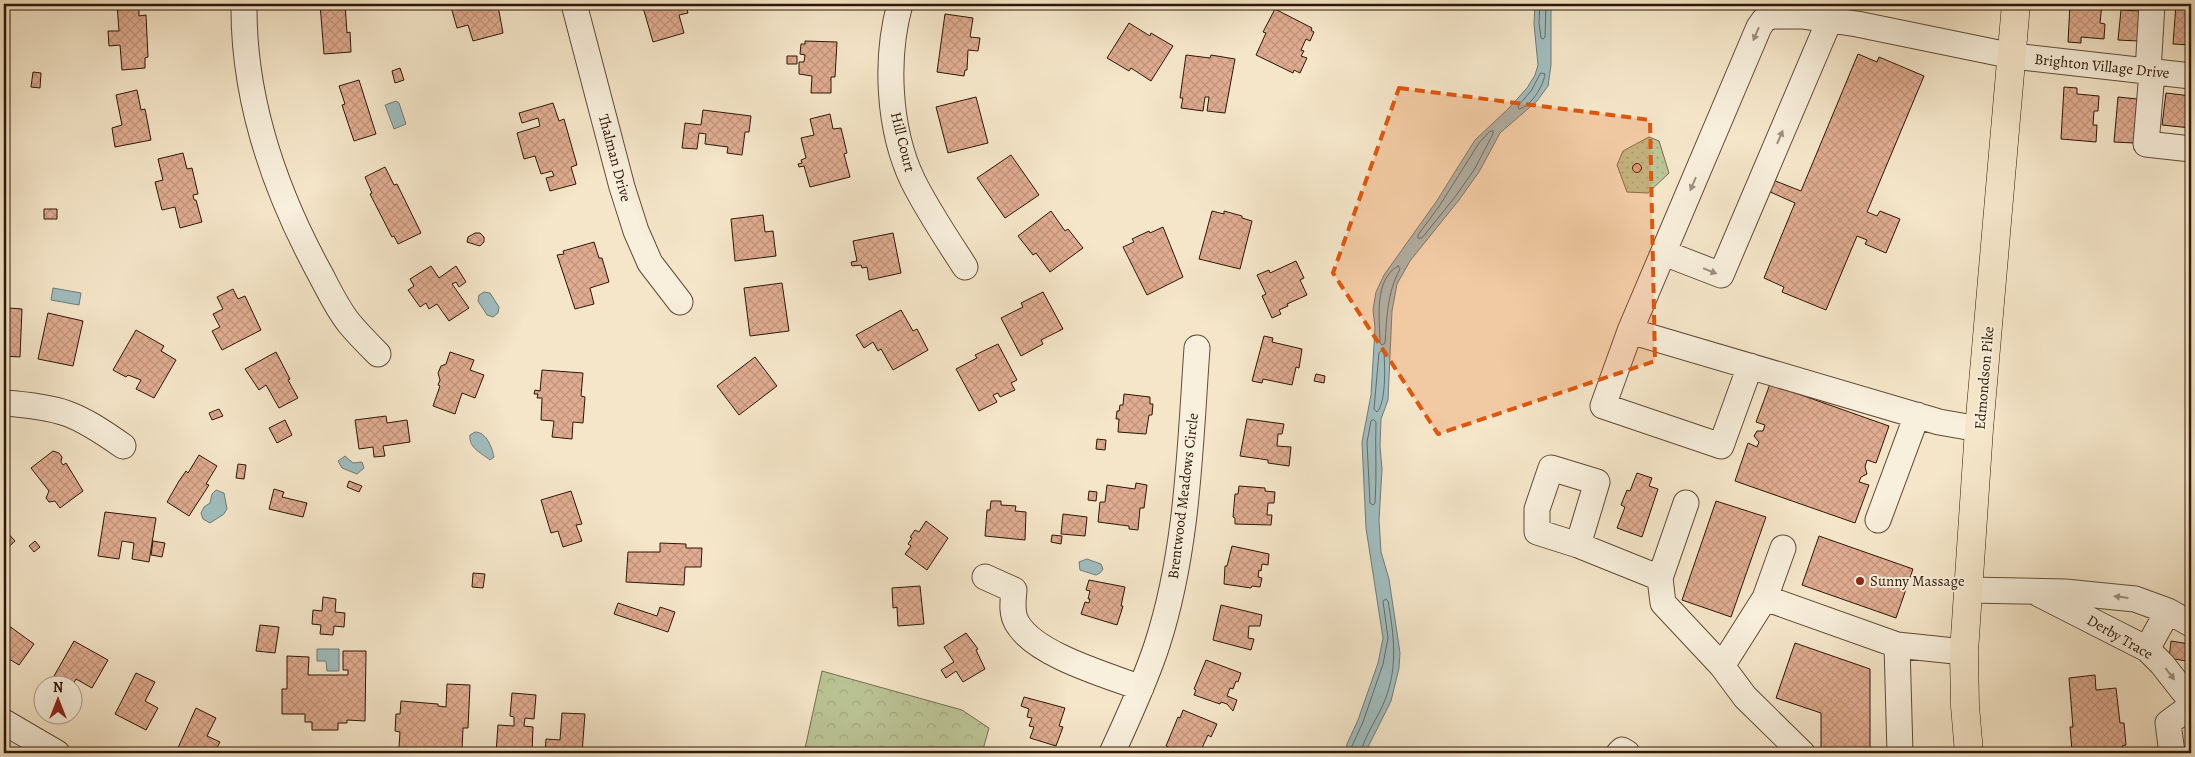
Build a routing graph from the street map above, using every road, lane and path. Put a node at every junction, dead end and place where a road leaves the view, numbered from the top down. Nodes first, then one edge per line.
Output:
1 (244, 4) edge
2 (574, 4) edge
3 (900, 4) edge
4 (2016, 4) edge
5 (2152, 4) edge
6 (1830, 19) junction
7 (2013, 56) junction
8 (2150, 71) junction
9 (2191, 76) edge
10 (2191, 149) edge
11 (1664, 253) junction
12 (965, 267) dead end
13 (680, 302) dead end
14 (1630, 332) junction
15 (1197, 348) dead end
16 (378, 354) dead end
17 (1750, 366) junction
18 (4, 402) edge
19 (1916, 416) junction
20 (1979, 429) junction
21 (123, 446) dead end
22 (1686, 502) dead end
23 (1878, 520) dead end
24 (1578, 545) dead end
25 (1783, 548) dead end
26 (984, 577) dead end
27 (1660, 578) junction
28 (1968, 590) junction
29 (2035, 592) junction
30 (1765, 598) junction
31 (2168, 610) junction
32 (2191, 624) edge
33 (1897, 645) junction
34 (2147, 649) junction
35 (1964, 652) junction
36 (1722, 666) junction
37 (1141, 688) junction
38 (2191, 701) edge
39 (2191, 706) edge
40 (4, 722) edge
41 (57, 753) edge
42 (1112, 753) edge
43 (1619, 753) edge
44 (1627, 753) edge
45 (1802, 753) edge
46 (1900, 753) edge
47 (1969, 753) edge
48 (2172, 753) edge

1 - 16 street
2 - 13 street, Thalman Drive
3 - 12 street, Hill Court
4 - 7 main road, Edmondson Pike
5 - 8 street
6 - 7 street, Brighton Village Drive
6 -> 11 street, Brighton Village Drive
11 -> 6 street
7 - 8 street, Brighton Village Drive
7 - 20 main road, Edmondson Pike
8 - 9 street, Brighton Village Drive
8 - 10 street
11 - 14 street, Brighton Village Drive
14 - 17 street
14 - 17 street, Brighton Village Drive
15 - 37 street, Brentwood Meadows Circle
17 - 19 street
18 - 21 street
19 - 20 street
19 - 23 street
20 - 28 main road, Edmondson Pike
22 - 27 street
24 - 27 street
25 - 30 street
26 - 37 street
27 - 36 street
28 - 29 street, Derby Trace
28 - 35 main road, Edmondson Pike
31 -> 29 street, Derby Trace
29 - 34 street, Derby Trace
30 - 33 street
30 - 36 street
31 - 32 street, Derby Trace
31 - 34 street
33 - 35 street
33 - 46 street
34 -> 38 street, Derby Trace
35 - 47 main road, Edmondson Pike
36 - 45 street
37 - 42 street, Brentwood Meadows Circle
39 - 48 street
40 - 41 street
43 - 44 street

